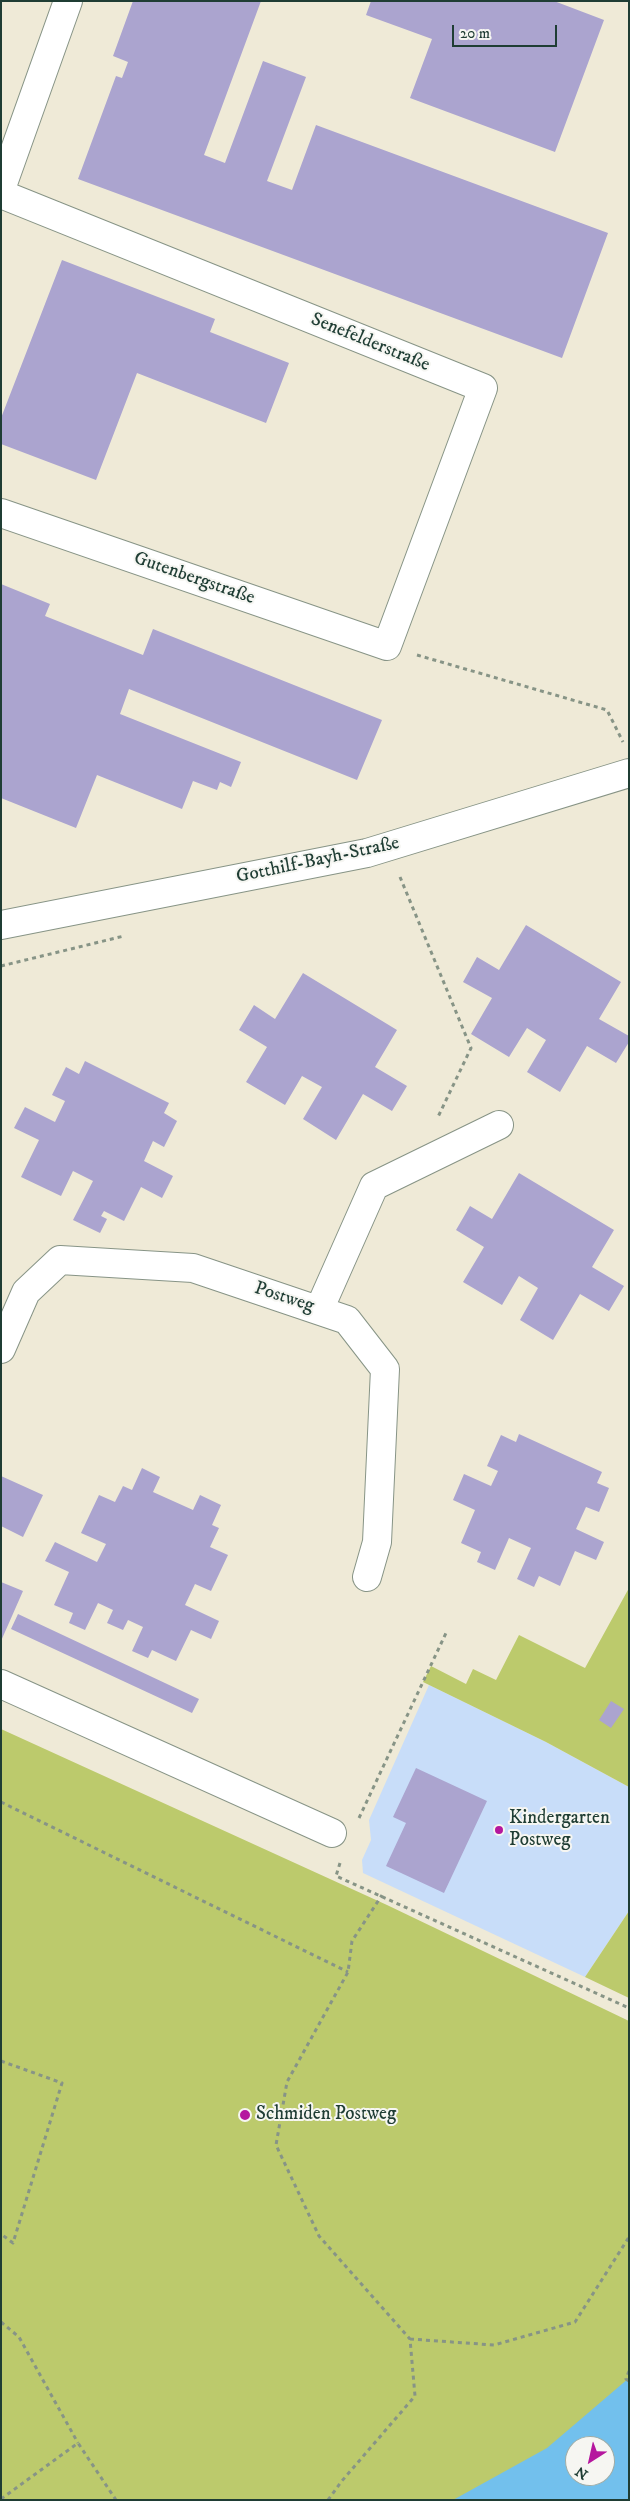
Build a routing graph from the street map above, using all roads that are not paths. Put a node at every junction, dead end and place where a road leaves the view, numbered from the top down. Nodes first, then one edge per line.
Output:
1 (68, 1) edge
2 (1, 189) edge
3 (1, 194) edge
4 (1, 513) edge
5 (387, 646) joint
6 (629, 773) edge
7 (1, 925) edge
8 (499, 1125) dead end
9 (319, 1310) junction
10 (1, 1349) edge
11 (367, 1577) dead end
12 (1, 1684) edge
13 (340, 1836) road end

1 - 2 street
3 - 5 street, Senefelderstraße
4 - 5 street, Gutenbergstraße
6 - 7 street, Gotthilf-Bayh-Straße
8 - 9 street
9 - 10 street, Postweg
9 - 11 street, Postweg
12 - 13 street

